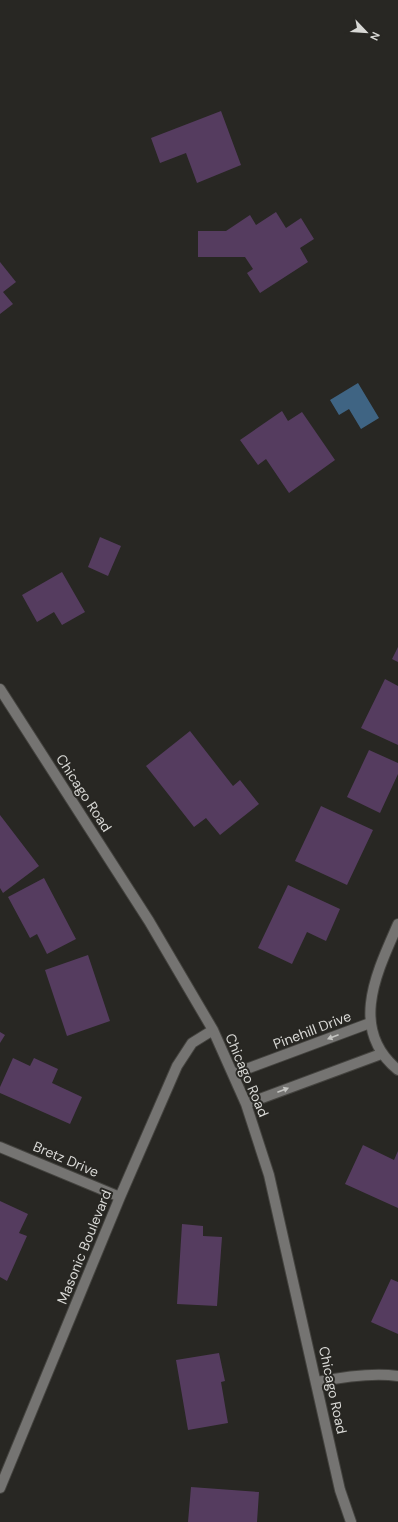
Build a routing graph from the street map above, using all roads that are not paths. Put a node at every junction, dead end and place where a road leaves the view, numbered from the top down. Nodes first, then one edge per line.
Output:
1 (0, 689) edge
2 (398, 924) edge
3 (370, 1023) junction
4 (213, 1030) junction
5 (381, 1054) junction
6 (398, 1070) edge
7 (233, 1074) junction
8 (246, 1104) junction
9 (0, 1147) edge
10 (120, 1197) junction
11 (398, 1376) edge
12 (317, 1382) junction
13 (0, 1488) edge
14 (351, 1522) edge

1 - 4 street, Chicago Road
2 - 3 street
3 - 5 street, Pinehill Drive
3 -> 7 street, Pinehill Drive
4 - 7 street, Chicago Road
4 - 10 street, Masonic Boulevard
5 - 6 street, Pinehill Drive
8 -> 5 street
7 - 8 street, Chicago Road
8 - 12 street, Chicago Road
9 - 10 street, Bretz Drive
10 - 13 street, Masonic Boulevard
11 - 12 street
12 - 14 street, Chicago Road

